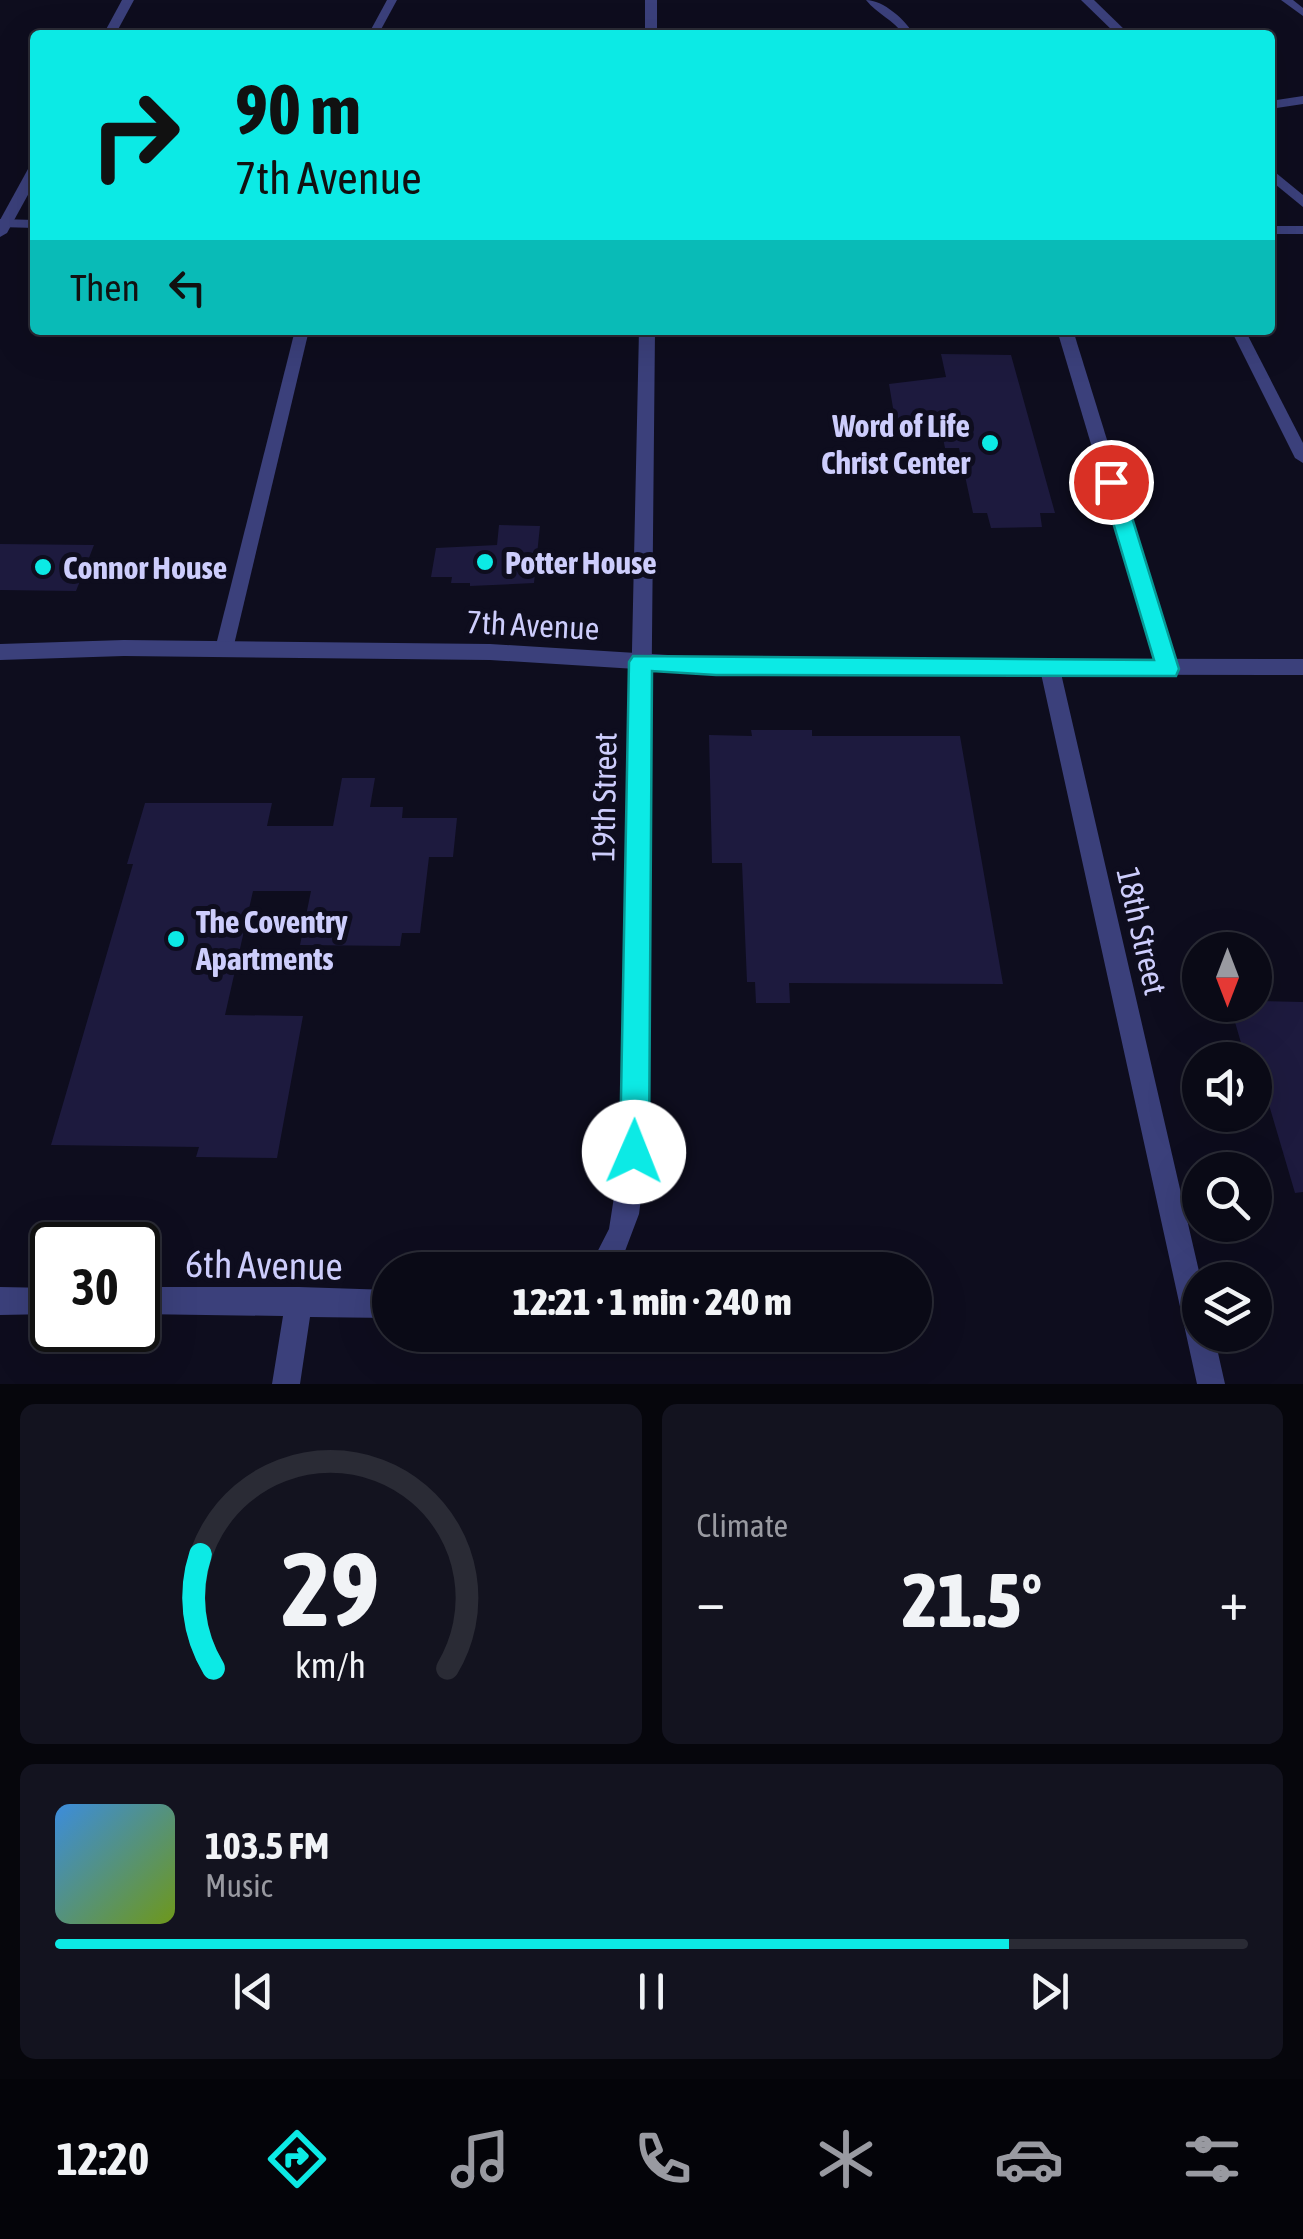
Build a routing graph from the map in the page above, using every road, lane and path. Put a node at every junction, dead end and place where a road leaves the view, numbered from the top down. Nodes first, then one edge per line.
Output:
1 (128, 0) edge
2 (392, 0) edge
3 (651, 0) edge
4 (872, 0) edge
5 (1087, 0) edge
6 (1286, 0) edge
7 (1303, 13) edge
8 (112, 30) edge
9 (376, 30) edge
10 (651, 30) edge
11 (907, 30) edge
12 (1119, 30) edge
13 (1303, 100) edge
14 (1275, 105) edge
15 (1275, 177) edge
16 (30, 178) edge
17 (1303, 203) edge
18 (30, 224) edge
19 (2, 227) edge
20 (1275, 230) edge
21 (1303, 230) edge
22 (301, 335) edge
23 (646, 335) edge
24 (1066, 335) edge
25 (1241, 335) edge
26 (1303, 458) edge
27 (224, 649) junction
28 (0, 652) edge
29 (640, 662) junction
30 (1303, 668) edge
31 (1050, 669) junction
32 (1168, 669) junction
33 (610, 1252) edge
34 (0, 1301) edge
35 (30, 1301) edge
36 (160, 1302) edge
37 (299, 1302) junction
38 (372, 1304) edge
39 (286, 1384) edge
40 (1210, 1384) edge

1 - 8 street
2 - 9 lane
3 - 10 street
4 - 11 lane
5 - 12 street
6 - 7 lane
13 - 14 street
15 - 17 street
16 - 19 street
18 - 19 street
20 - 21 street
22 - 27 lane
23 - 29 street, 19th Street
24 - 32 street
25 - 26 lane
27 - 28 street, 7th Avenue
27 - 29 street, 7th Avenue
29 - 31 street, 7th Avenue
29 - 33 street, 19th Street
30 - 32 street, 7th Avenue
31 - 32 street, 7th Avenue
31 - 40 street, 18th Street
34 - 35 street
36 - 37 street, 6th Avenue
37 - 38 street, 6th Avenue
37 - 39 street

